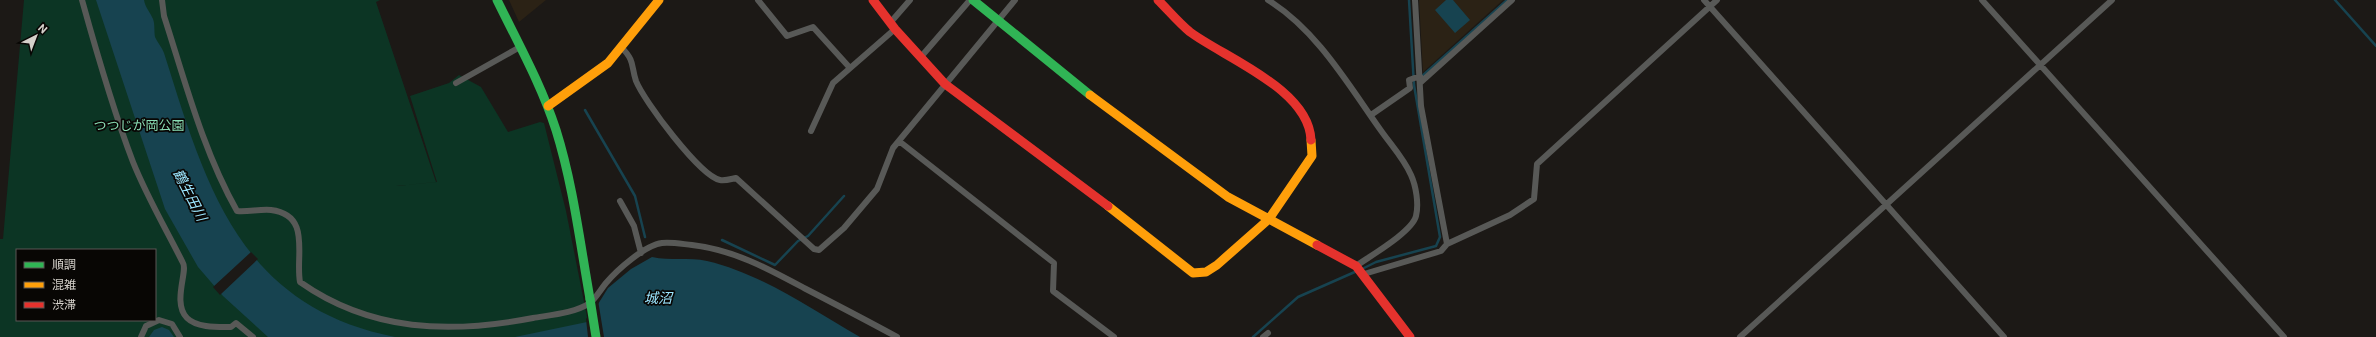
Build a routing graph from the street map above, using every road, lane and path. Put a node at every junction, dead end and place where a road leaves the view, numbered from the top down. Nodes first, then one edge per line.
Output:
1 (82, 0) edge
2 (162, 0) edge
3 (497, 0) edge
4 (659, 0) edge
5 (758, 0) edge
6 (873, 0) edge
7 (910, 0) edge
8 (970, 0) edge
9 (973, 0) edge
10 (1015, 0) edge
11 (1158, 0) edge
12 (1268, 0) edge
13 (1415, 0) edge
14 (1512, 0) edge
15 (1704, 0) edge
16 (1717, 0) edge
17 (1982, 0) edge
18 (2112, 0) edge
19 (1710, 7) junction
20 (998, 21) junction
21 (892, 26) junction
22 (520, 47) junction
23 (622, 48) junction
24 (920, 58) junction
25 (2040, 64) junction
26 (850, 68) junction
27 (1420, 79) junction
28 (456, 83) dead end
29 (945, 84) junction
30 (548, 106) junction
31 (1371, 115) junction
32 (811, 131) dead end
33 (900, 141) junction
34 (620, 201) dead end
35 (1885, 204) junction
36 (1269, 219) junction
37 (1447, 244) junction
38 (641, 253) junction
39 (1356, 266) junction
40 (1364, 274) junction
41 (156, 320) edge
42 (147, 322) edge
43 (141, 337) edge
44 (180, 337) edge
45 (253, 337) edge
46 (596, 337) edge
47 (897, 337) edge
48 (1114, 337) edge
49 (1410, 337) edge
50 (1740, 337) edge
51 (2004, 337) edge
52 (2284, 337) edge

1 - 45 street
2 - 38 street
3 - 22 street
4 - 23 street
5 - 26 street
6 - 21 street
7 - 21 street
8 - 24 street
9 - 20 street
10 - 20 street
11 - 36 street
12 - 31 street
13 - 27 street
14 - 27 street
15 - 19 street
16 - 19 street
17 - 25 street
18 - 25 street
19 - 35 street
19 - 37 street
20 - 29 street
20 - 36 street
21 - 24 street
21 - 26 street
22 - 28 street
22 - 30 street
23 - 30 street
23 - 33 street
24 - 29 street
25 - 35 street
25 - 52 street
26 - 32 street
27 - 31 street
27 - 37 street
29 - 33 street
29 - 36 street
30 - 46 street, bridge
31 - 39 street
33 - 48 street
34 - 38 street
35 - 50 street
35 - 51 street
36 - 39 street
37 - 40 street
38 - 47 street
39 - 40 street
40 - 49 street
41 - 44 street
42 - 43 street

